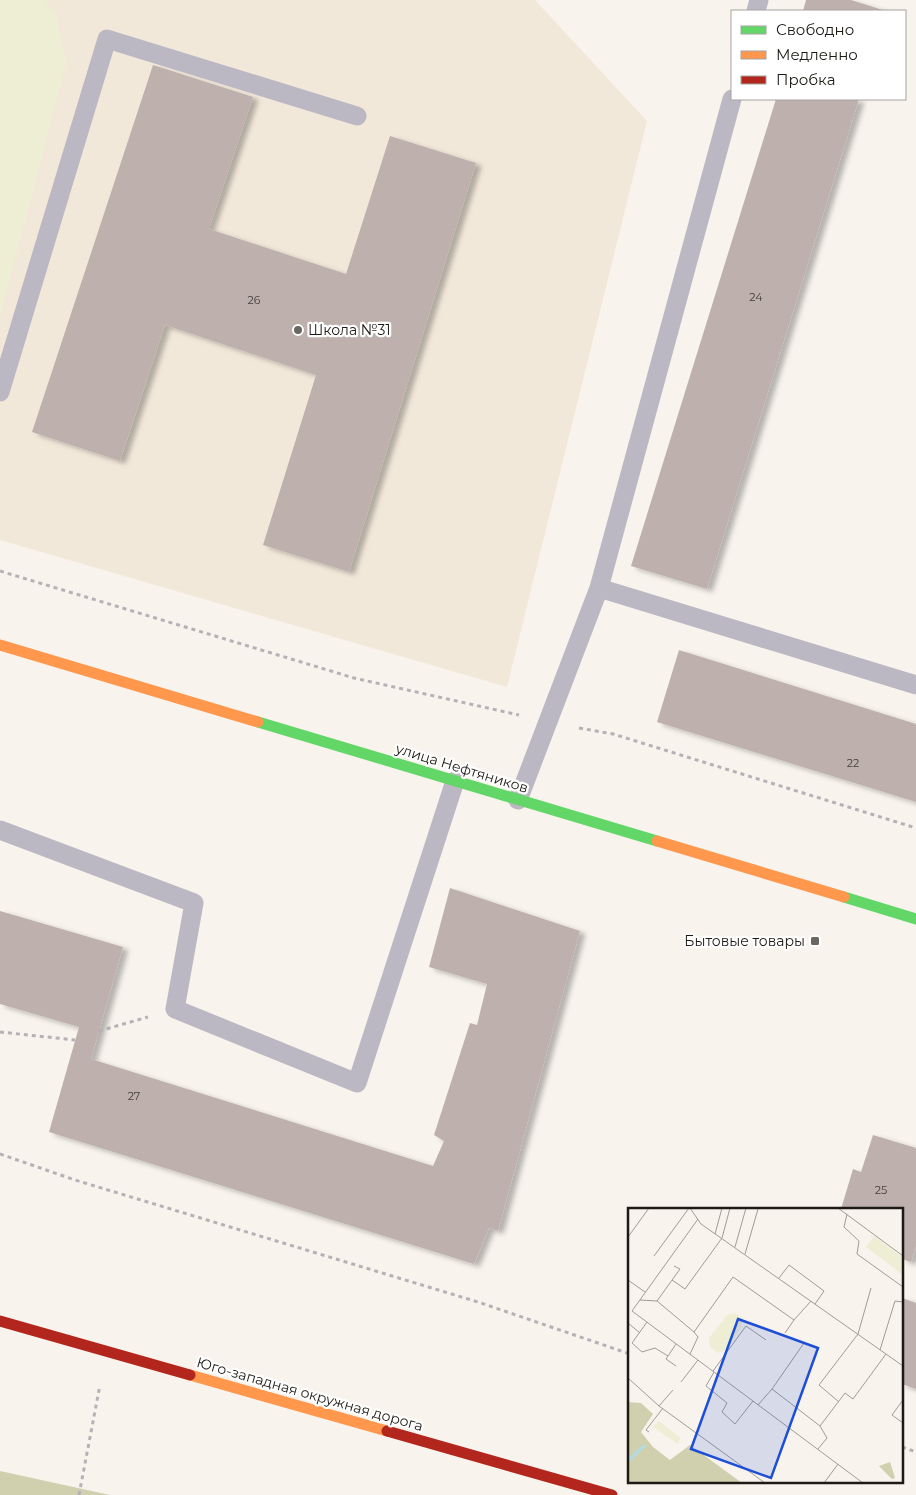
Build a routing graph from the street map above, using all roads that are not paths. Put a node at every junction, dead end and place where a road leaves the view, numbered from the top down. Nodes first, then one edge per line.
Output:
1 (732, 100) edge
2 (357, 116) dead end
3 (0, 392) edge
4 (599, 588) junction
5 (0, 645) edge
6 (916, 685) edge
7 (455, 781) junction
8 (518, 800) junction
9 (0, 830) edge
10 (916, 918) edge
11 (0, 1320) edge
12 (612, 1495) edge

1 - 4 lane
2 - 3 lane
4 - 6 lane
4 - 8 lane
5 - 7 main road, улица Нефтяников
7 - 8 main road, улица Нефтяников
7 - 9 lane
8 - 10 main road, улица Нефтяников
11 - 12 main road, Юго-западная окружная дорога

